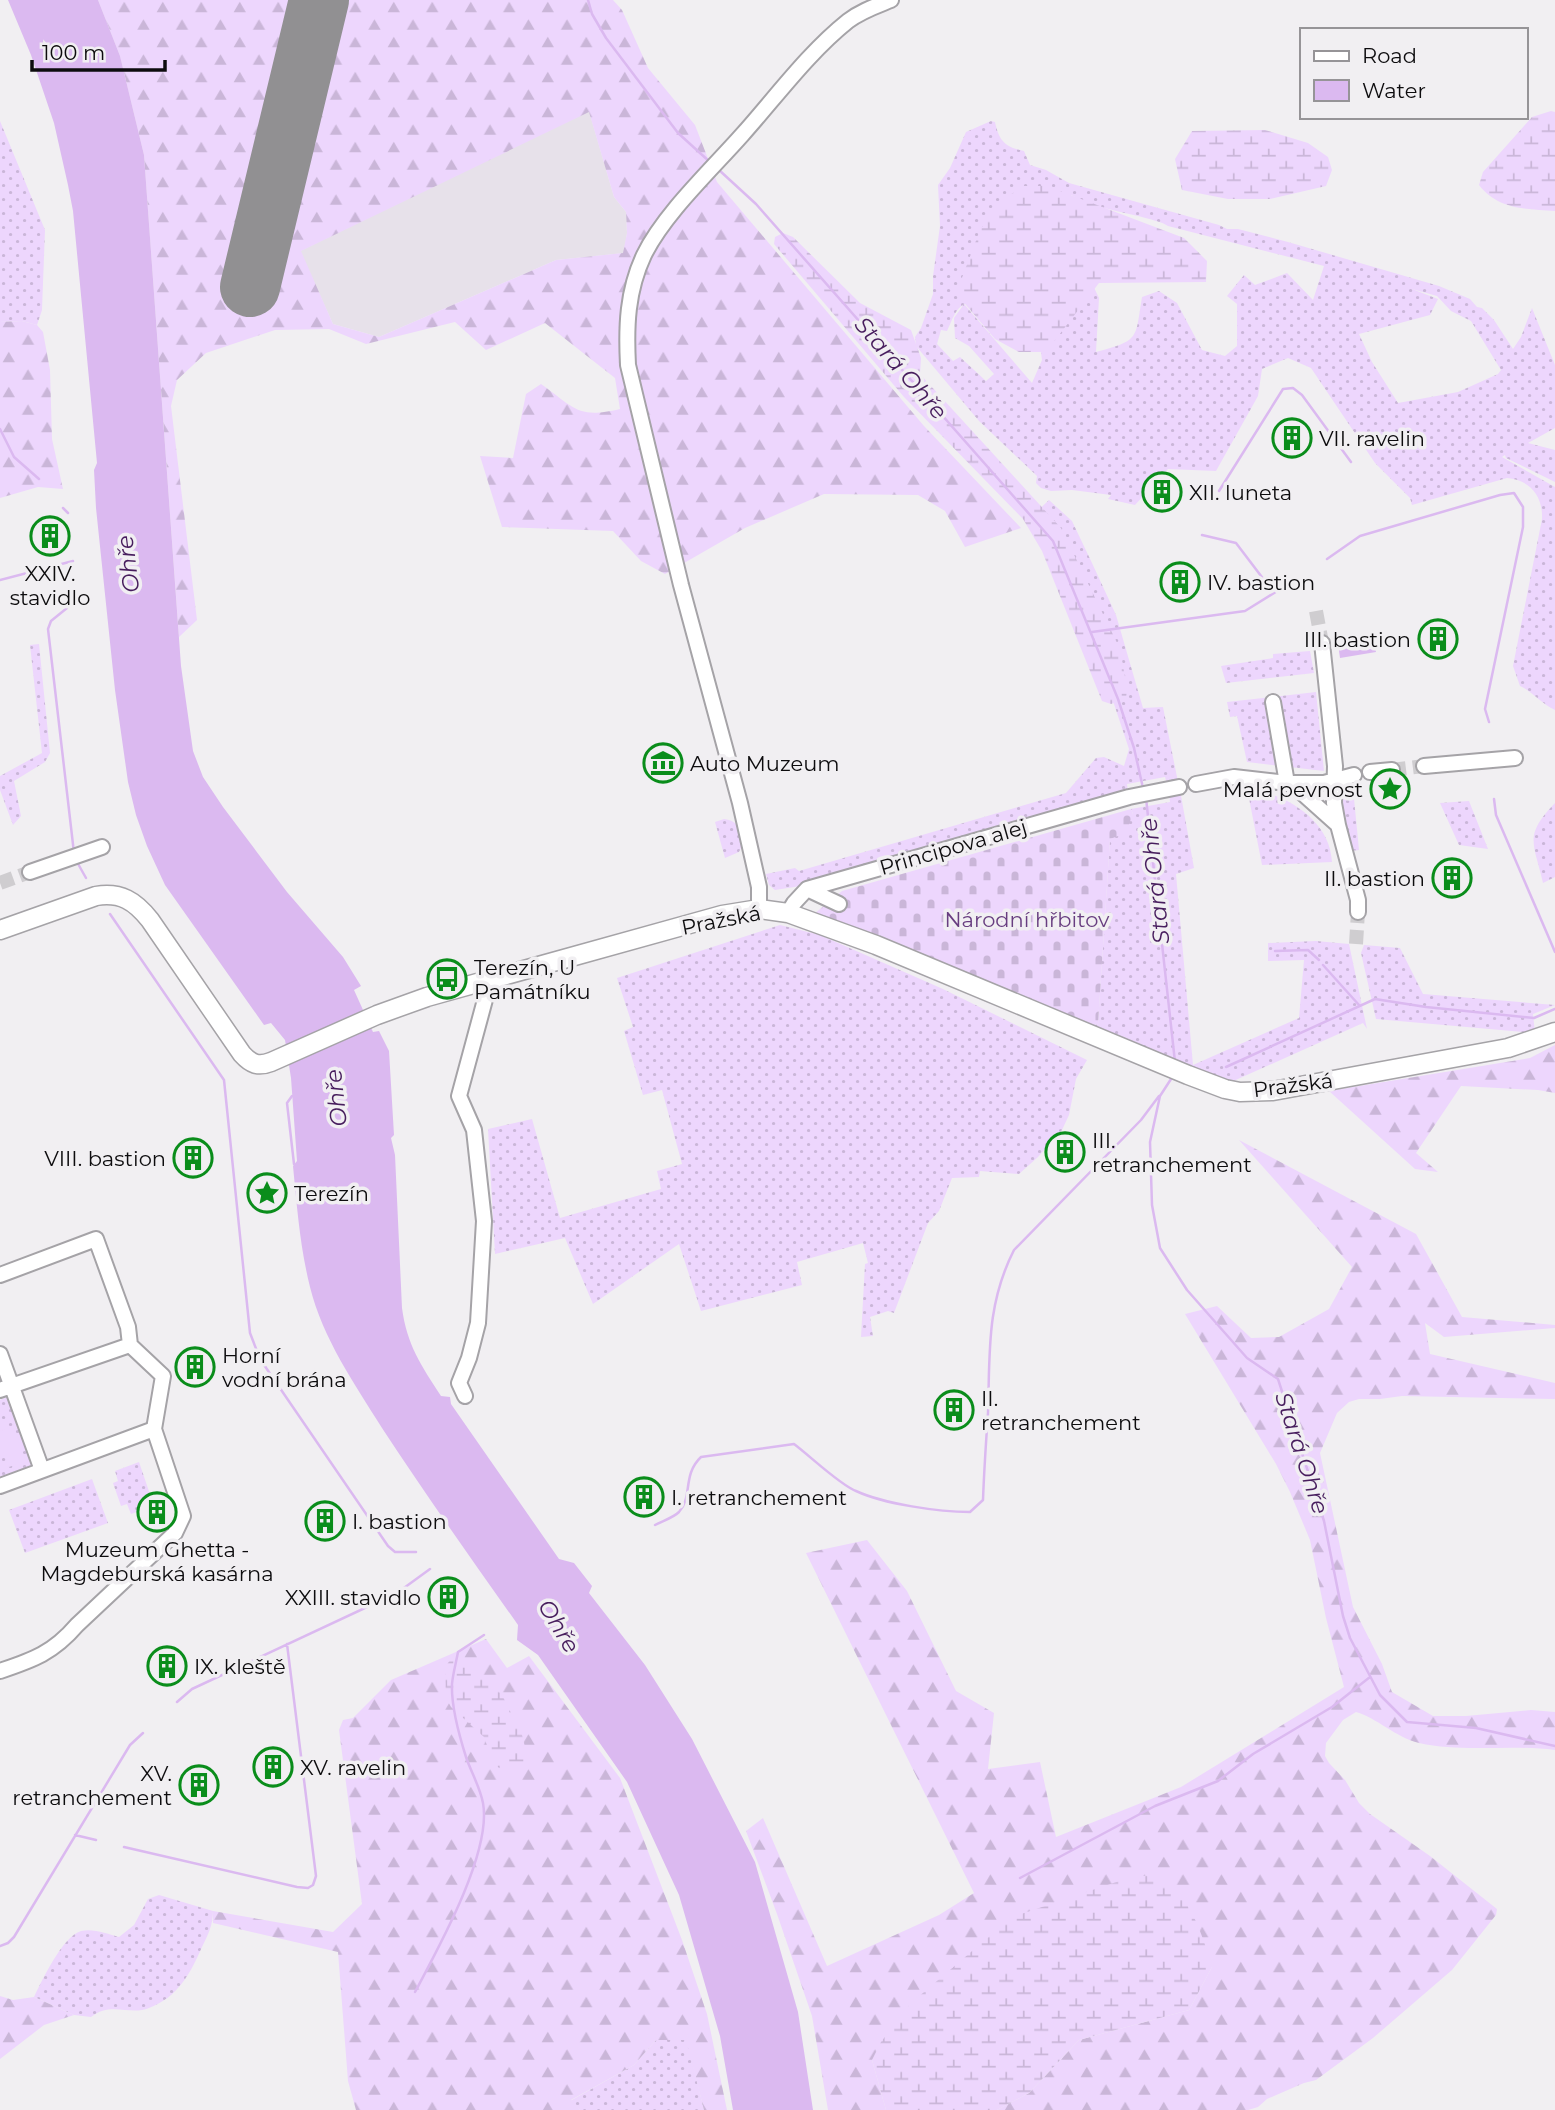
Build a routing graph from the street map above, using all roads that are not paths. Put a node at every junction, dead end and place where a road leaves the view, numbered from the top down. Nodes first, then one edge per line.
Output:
1 (891, 0) edge
2 (1322, 643) tunnel mouth
3 (1273, 702) dead end
4 (1515, 758) dead end
5 (1424, 766) tunnel mouth
6 (1392, 770) tunnel mouth
7 (1370, 772) dead end
8 (1354, 775) dead end
9 (1334, 782) junction
10 (1287, 783) junction
11 (1196, 784) dead end
12 (1179, 787) dead end
13 (1338, 825) junction
14 (95, 849) dead end
15 (30, 872) tunnel mouth
16 (807, 890) junction
17 (839, 904) dead end
18 (759, 909) junction
19 (1357, 912) tunnel mouth
20 (789, 914) junction
21 (0, 930) edge
22 (485, 981) junction
23 (1555, 1032) edge
24 (0, 1275) edge
25 (130, 1345) junction
26 (0, 1354) edge
27 (6, 1387) edge
28 (465, 1396) dead end
29 (154, 1429) junction
30 (43, 1470) junction
31 (0, 1486) edge
32 (0, 1671) edge

1 - 18 street
2 - 9 street
3 - 10 street
4 - 5 street
6 - 7 street
8 - 9 street
9 - 10 street
9 - 13 street
10 - 11 street
10 - 13 street
12 - 16 street, Principova alej
13 - 19 street
14 - 15 street
16 - 17 street
16 - 20 street
18 - 20 main road, Pražská
18 - 22 main road, Pražská
20 - 23 main road, Pražská
21 - 22 main road, Pražská
22 - 28 street
24 - 25 street
25 - 27 street
25 - 29 street
26 - 27 street
27 - 30 street
29 - 30 street
29 - 32 street
30 - 31 street

